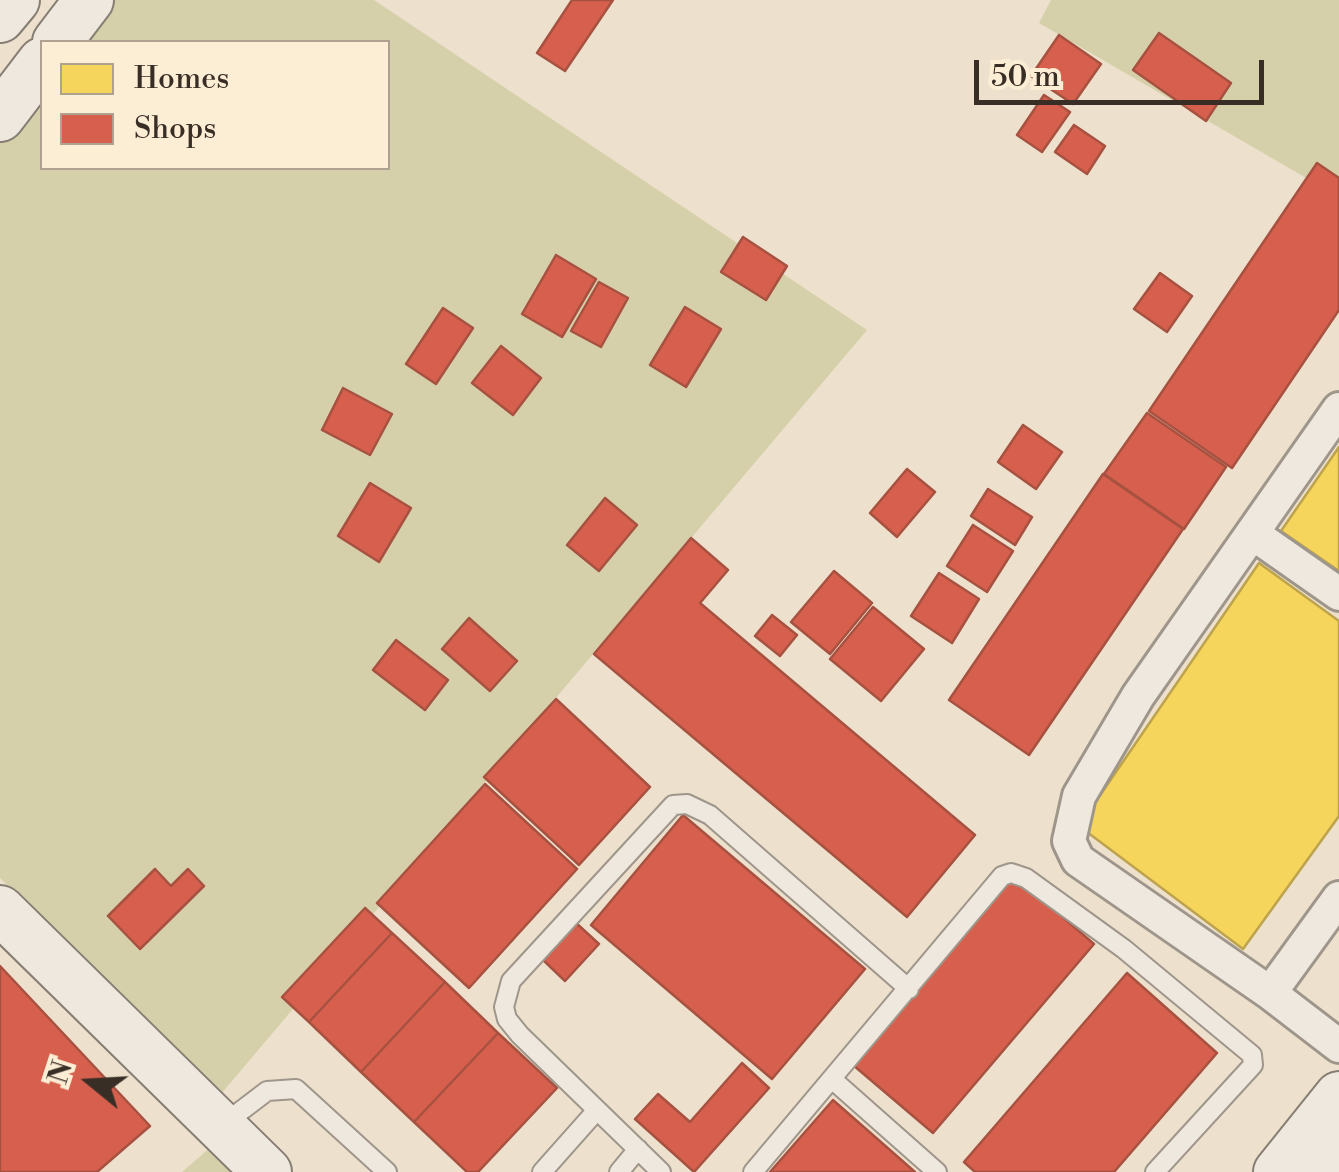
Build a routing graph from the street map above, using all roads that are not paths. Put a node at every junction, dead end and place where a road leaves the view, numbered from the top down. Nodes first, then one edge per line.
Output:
1 (15, 0) edge
2 (0, 18) edge
3 (40, 65) edge
4 (0, 117) edge
5 (1339, 409) edge
6 (1252, 533) junction
7 (1339, 594) edge
8 (1339, 898) edge
9 (0, 910) edge
10 (909, 988) junction
11 (1270, 994) junction
12 (1339, 1046) edge
13 (833, 1080) junction
14 (1339, 1096) edge
15 (597, 1110) junction
16 (221, 1126) junction
17 (638, 1149) junction
18 (1339, 1152) edge
19 (267, 1172) edge
20 (387, 1172) edge
21 (542, 1172) edge
22 (619, 1172) edge
23 (661, 1172) edge
24 (753, 1172) edge
25 (937, 1172) edge
26 (1155, 1172) edge
27 (1278, 1172) edge
28 (1324, 1172) edge

1 - 2 street
3 - 4 street
5 - 6 street
6 - 7 street
6 - 11 street
8 - 11 street
9 - 16 street
10 - 13 lane
10 - 15 lane
10 - 26 lane
11 - 12 street
13 - 24 lane
13 - 25 lane
14 - 27 street
15 - 17 lane
15 - 21 lane
16 - 19 street
16 - 20 lane
17 - 22 lane
17 - 23 lane
18 - 28 street

